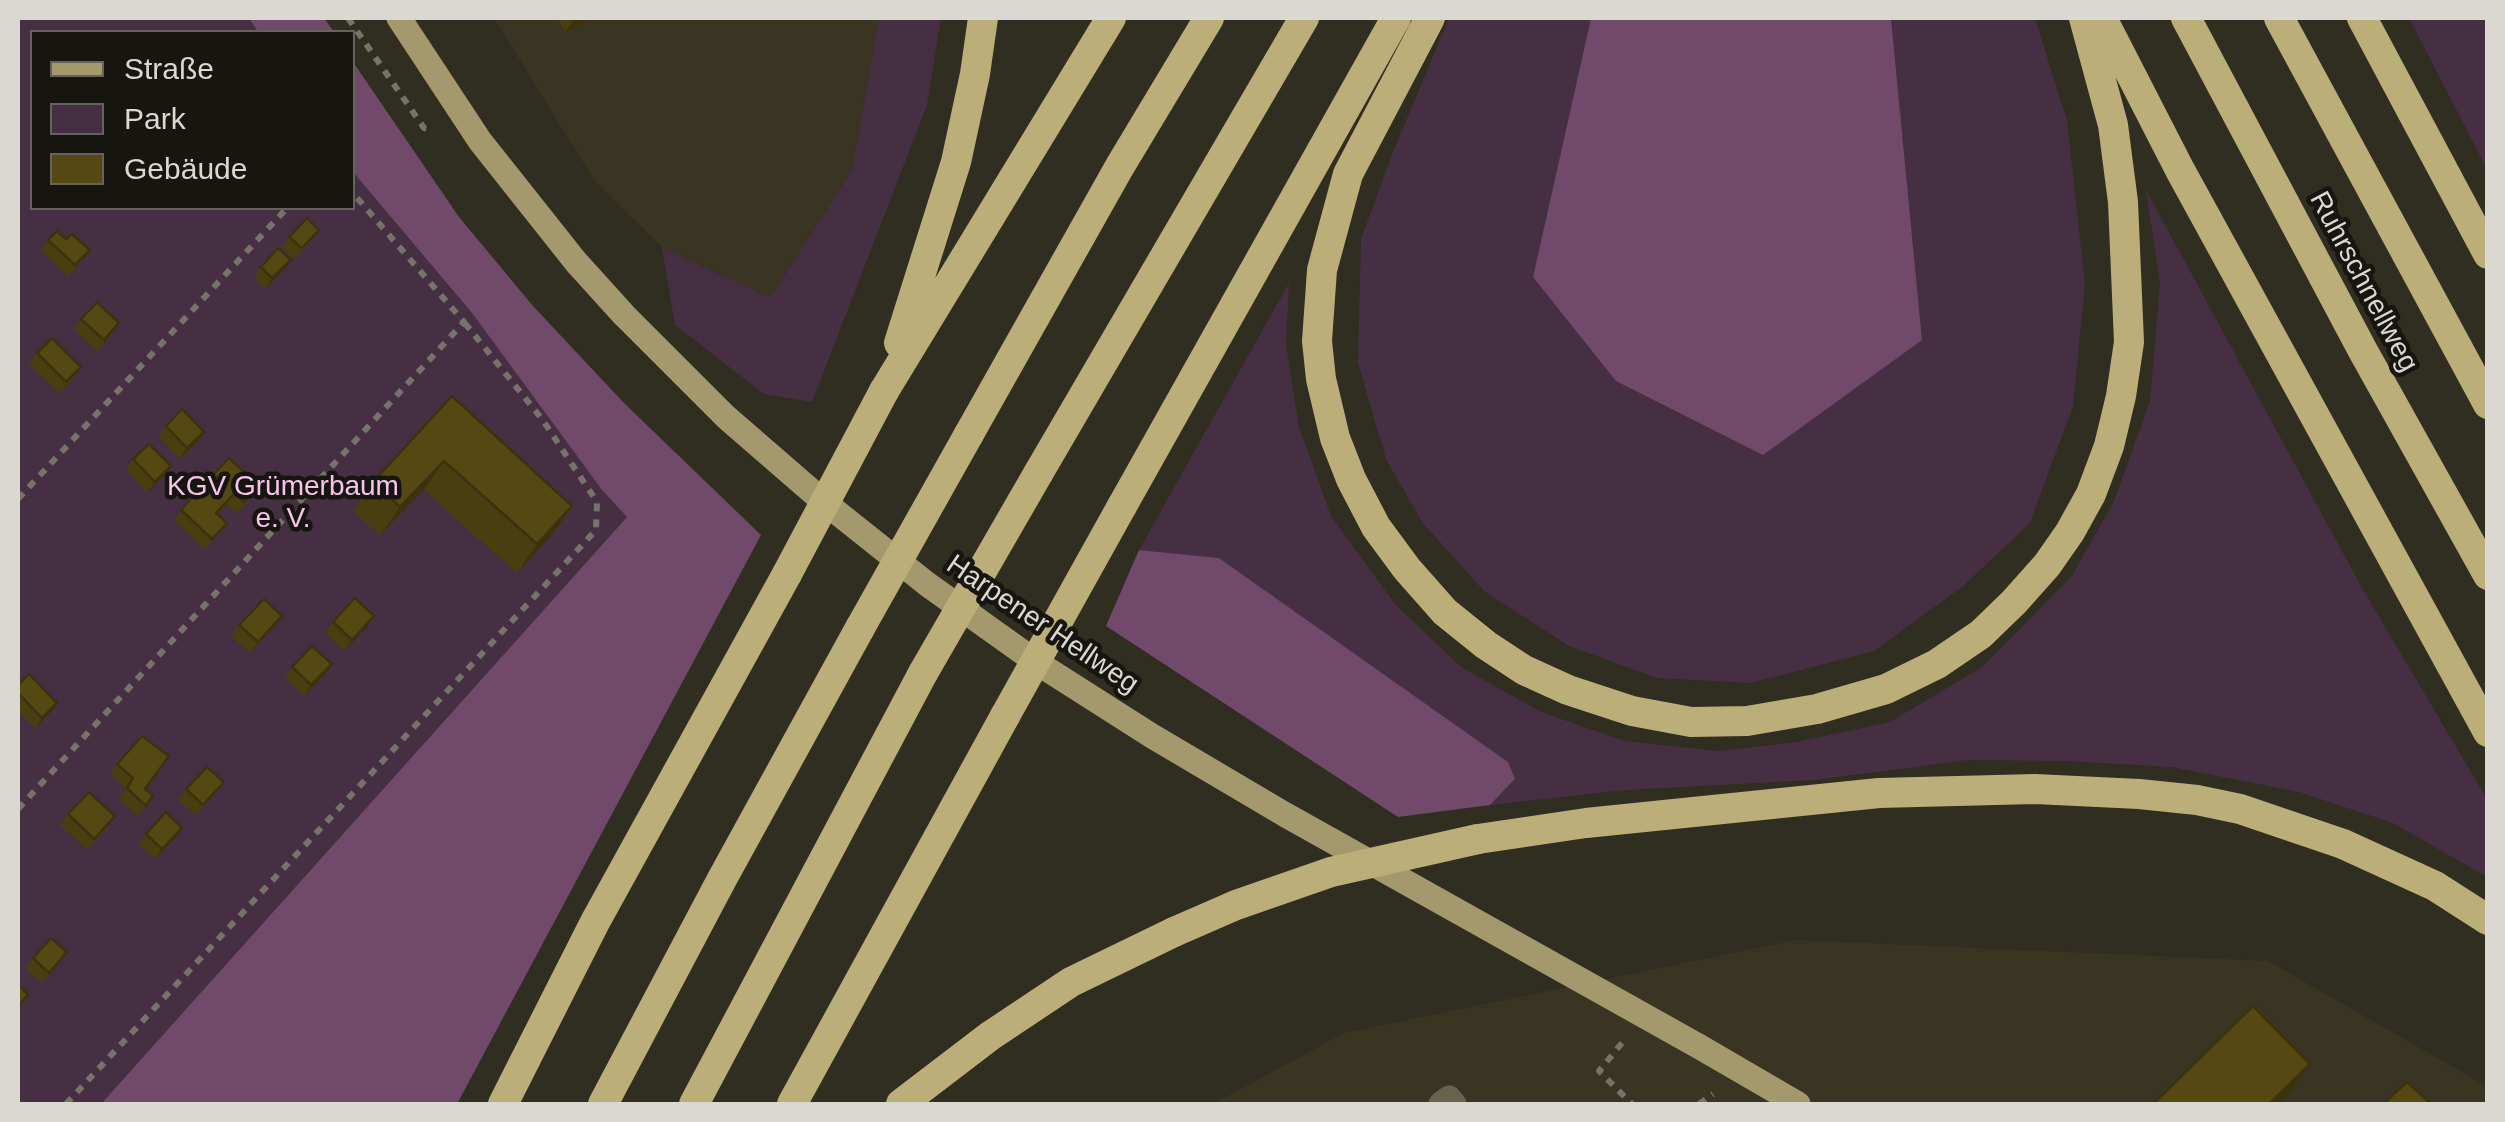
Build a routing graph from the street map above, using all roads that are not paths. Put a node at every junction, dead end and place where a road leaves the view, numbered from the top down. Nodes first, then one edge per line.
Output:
1 (399, 18) edge
2 (983, 18) edge
3 (1111, 18) edge
4 (1210, 18) edge
5 (1304, 18) edge
6 (1396, 18) edge
7 (1430, 18) edge
8 (2084, 18) edge
9 (2102, 18) edge
10 (2186, 18) edge
11 (2280, 18) edge
12 (2362, 18) edge
13 (2488, 254) edge
14 (884, 391) junction
15 (2488, 404) edge
16 (2488, 575) edge
17 (2488, 732) edge
18 (2488, 920) edge
19 (504, 1104) edge
20 (604, 1104) edge
21 (694, 1104) edge
22 (792, 1104) edge
23 (901, 1104) edge
24 (1441, 1104) edge
25 (1454, 1104) edge
26 (1798, 1104) edge

1 - 26 main road, Harpener Hellweg
2 - 14 highway
3 - 14 highway
4 - 20 highway, bridge
5 - 21 highway, bridge
6 - 22 highway, bridge
7 - 8 highway
9 - 17 highway
10 - 16 highway, Ruhrschnellweg
11 - 15 highway, Ruhrschnellweg
12 - 13 highway
14 - 19 highway, bridge
18 - 23 highway, bridge
24 - 25 lane

